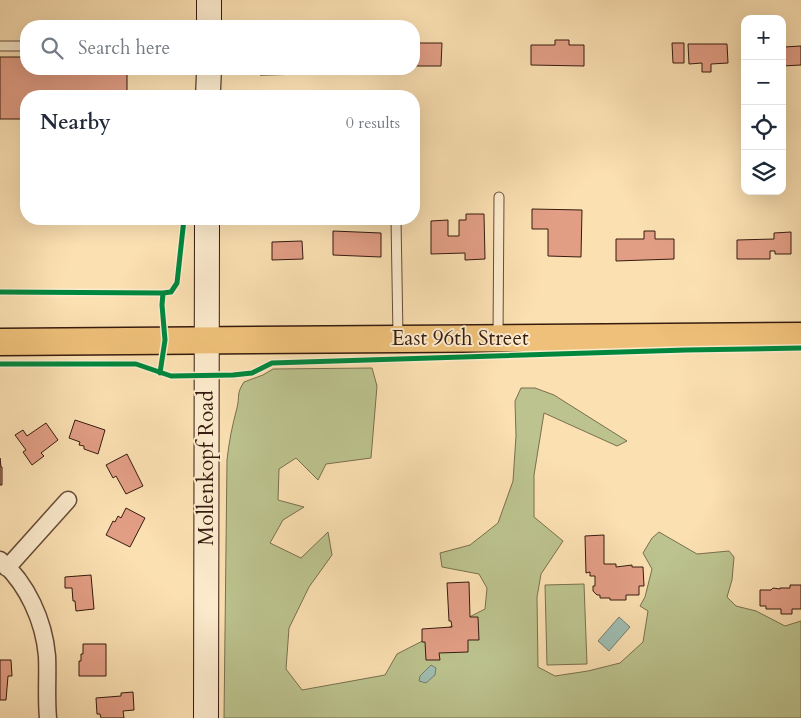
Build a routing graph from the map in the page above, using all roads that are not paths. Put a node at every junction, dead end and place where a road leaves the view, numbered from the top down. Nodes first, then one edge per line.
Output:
1 (209, 0) edge
2 (209, 20) edge
3 (0, 46) edge
4 (20, 46) edge
5 (209, 75) edge
6 (208, 90) edge
7 (499, 197) dead end
8 (207, 225) edge
9 (396, 225) edge
10 (801, 336) edge
11 (398, 338) junction
12 (498, 338) junction
13 (206, 340) junction
14 (0, 342) edge
15 (68, 500) dead end
16 (4, 564) edge
17 (48, 718) edge
18 (206, 718) edge

1 - 2 street
3 - 4 lane
5 - 6 street
7 - 12 lane
8 - 13 street, Mollenkopf Road
9 - 11 lane
10 - 12 main road, East 96th Street
11 - 12 main road, East 96th Street
11 - 13 main road, East 96th Street
13 - 14 main road, East 96th Street
13 - 18 street, Mollenkopf Road
15 - 16 street
16 - 17 street

